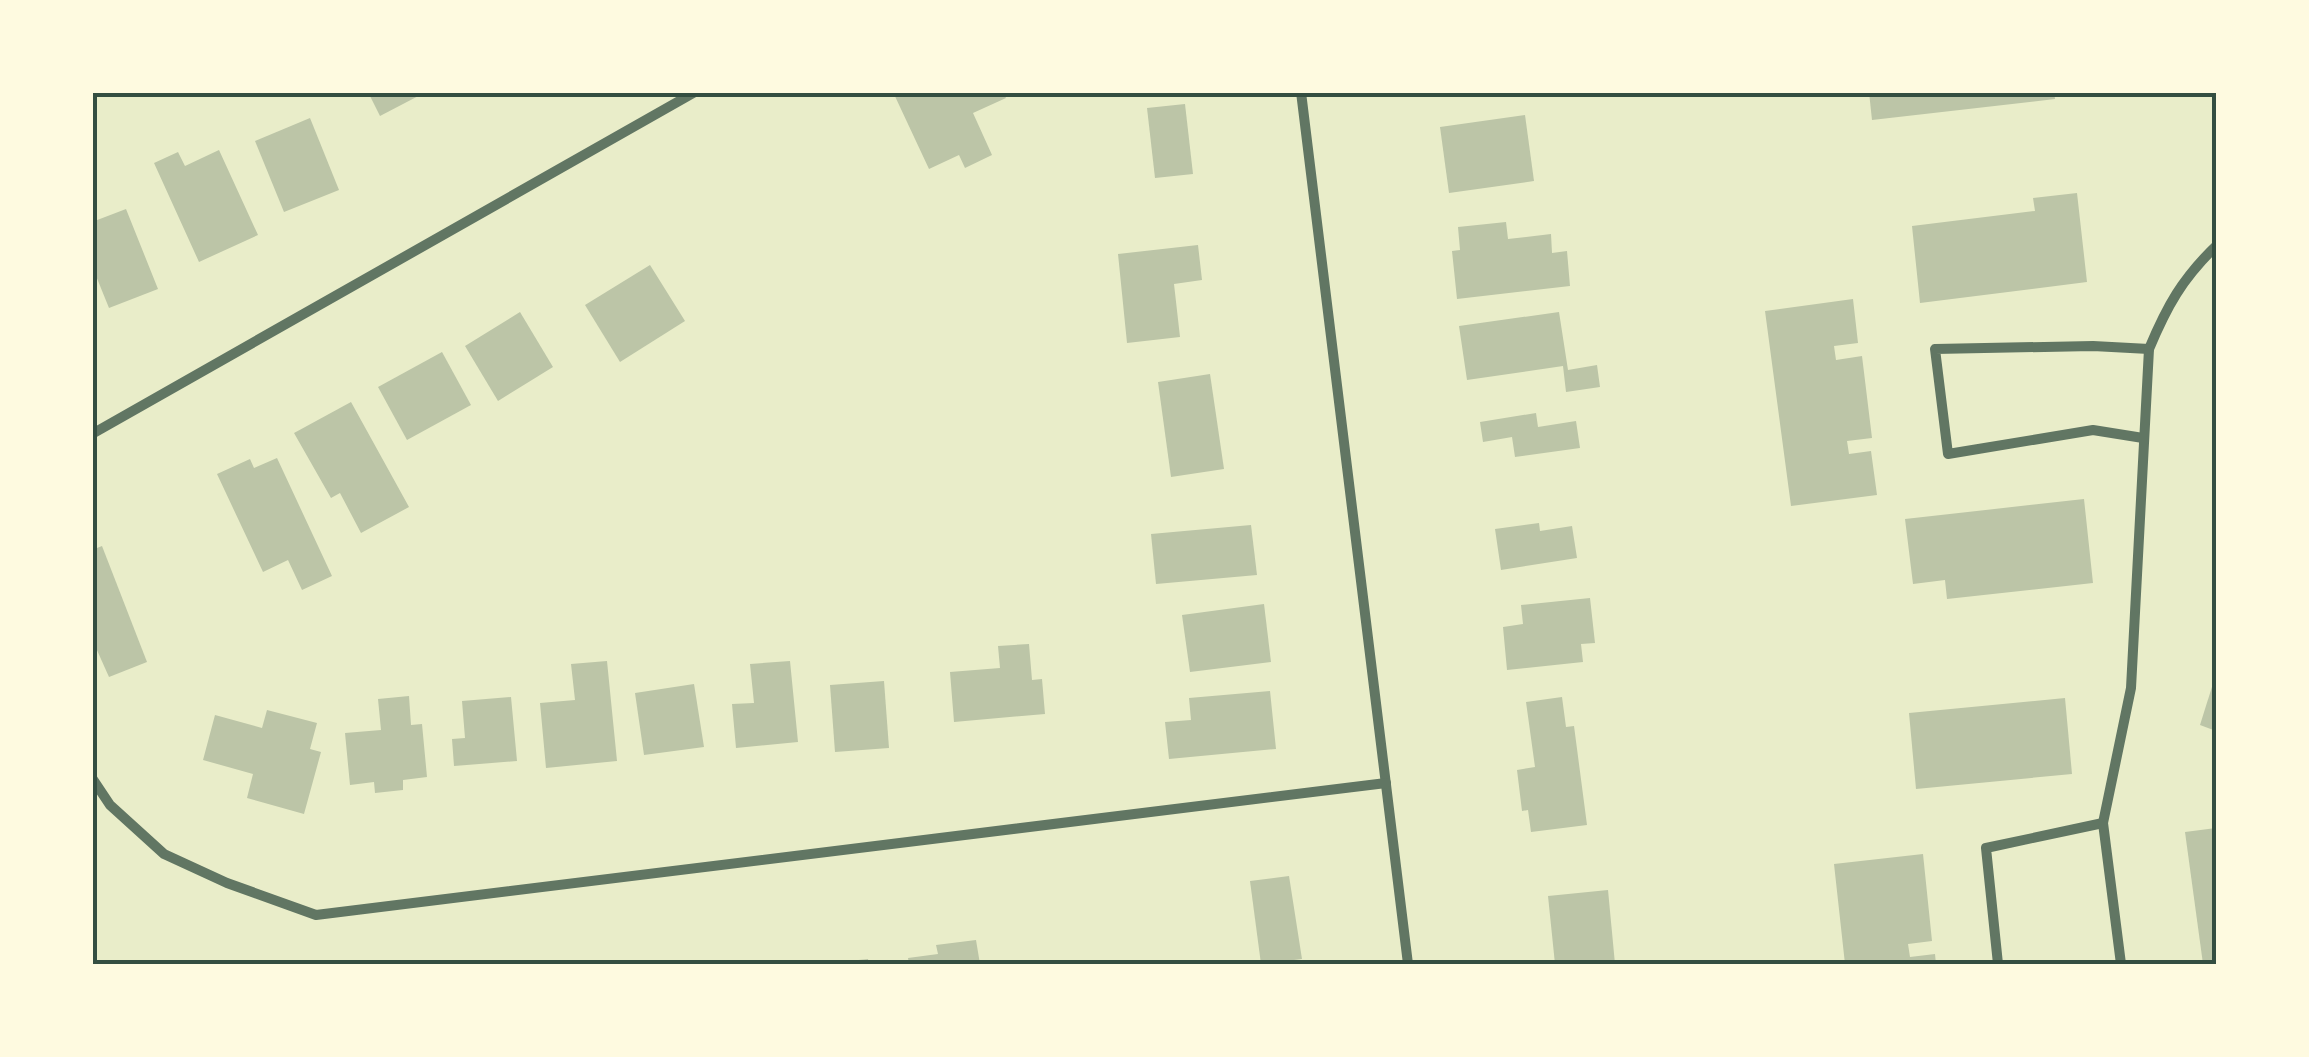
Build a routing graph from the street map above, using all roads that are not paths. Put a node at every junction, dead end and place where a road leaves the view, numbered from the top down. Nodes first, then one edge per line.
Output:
1 (695, 92) edge
2 (1300, 92) edge
3 (2216, 246) edge
4 (2149, 349) junction
5 (92, 434) edge
6 (2143, 438) junction
7 (92, 778) edge
8 (1386, 783) junction
9 (2103, 824) junction
10 (1408, 964) edge
11 (1998, 964) edge
12 (2121, 964) edge

1 - 5 street
2 - 8 street
3 - 4 street
4 - 6 street
4 - 6 street
6 - 9 street
7 - 8 street
8 - 10 street
9 - 11 street
9 - 12 street

